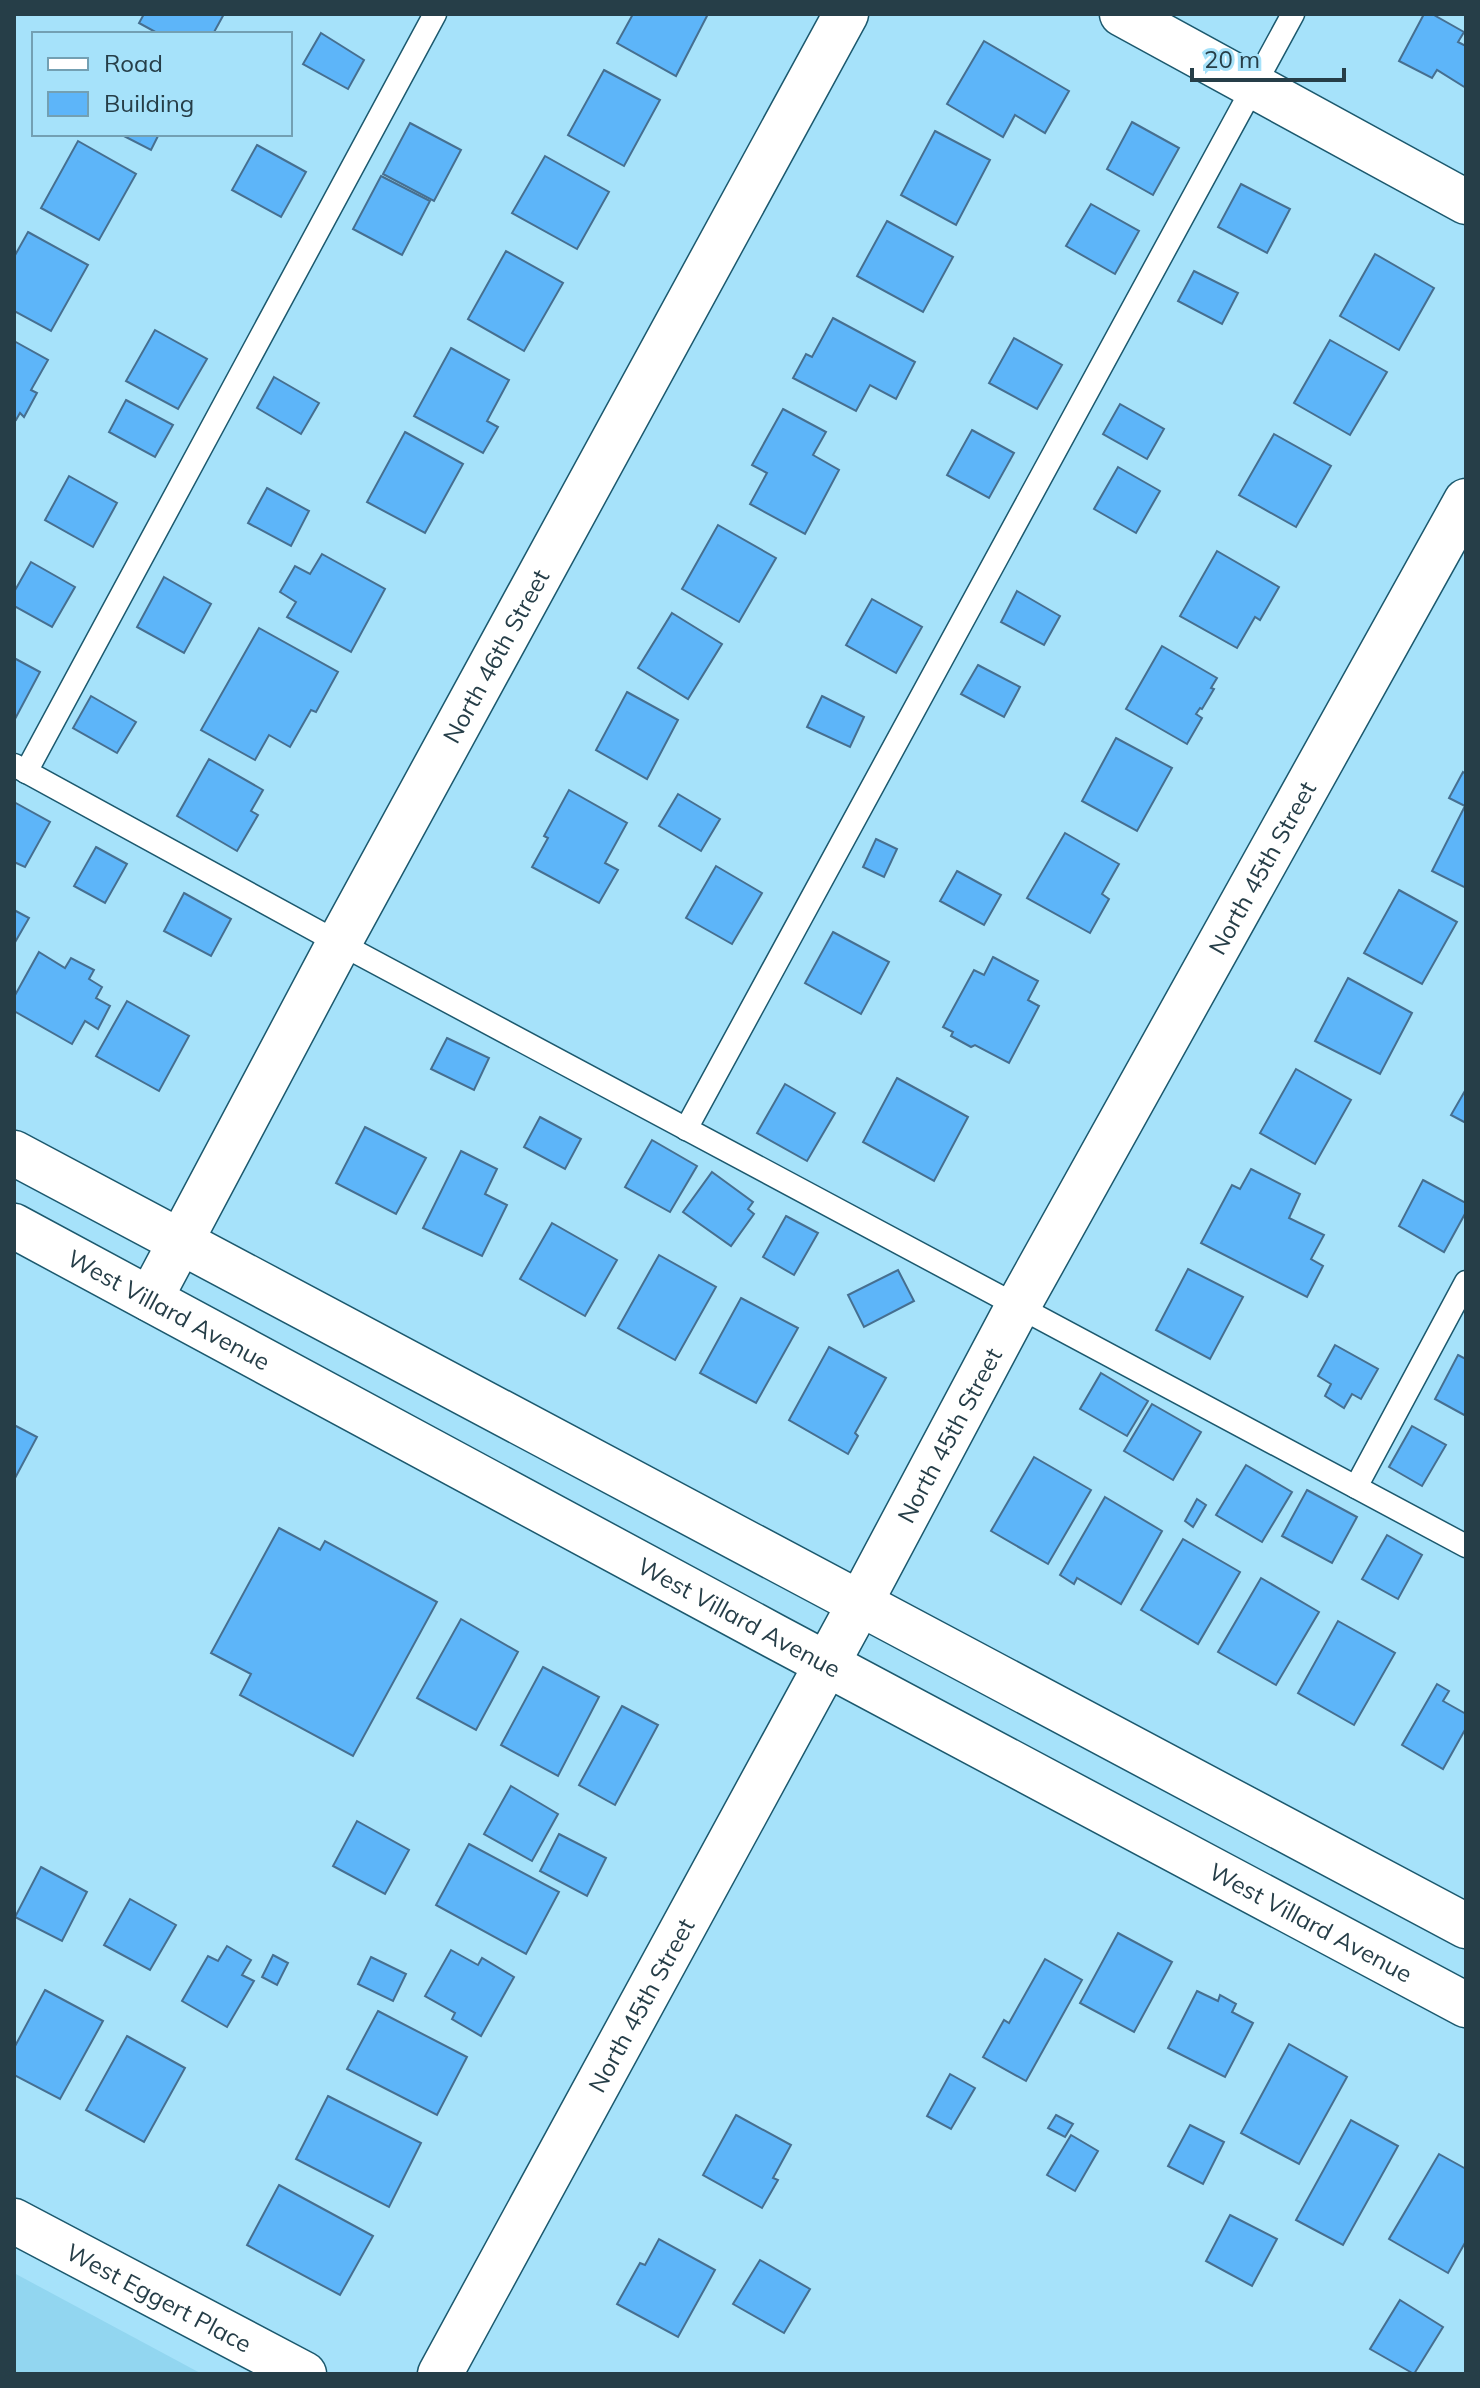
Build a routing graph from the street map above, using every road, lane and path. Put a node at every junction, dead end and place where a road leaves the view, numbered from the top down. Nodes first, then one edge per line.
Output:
1 (435, 14) edge
2 (846, 14) edge
3 (1122, 14) edge
4 (1293, 14) edge
5 (1253, 86) junction
6 (1466, 202) edge
7 (1466, 501) edge
8 (20, 769) edge
9 (339, 943) junction
10 (686, 1129) junction
11 (14, 1153) edge
12 (14, 1226) edge
13 (179, 1242) junction
14 (1466, 1282) edge
15 (150, 1299) junction
16 (1018, 1306) junction
17 (1356, 1487) junction
18 (1466, 1546) edge
19 (860, 1603) junction
20 (827, 1663) junction
21 (1466, 1926) edge
22 (1466, 2005) edge
23 (14, 2221) edge
24 (304, 2374) edge
25 (440, 2374) edge

1 - 8 lane
2 - 9 street, North 46th Street
3 - 5 street
4 - 5 lane
5 - 6 street
5 - 10 lane
7 - 16 street, North 45th Street
8 - 9 lane
9 - 10 lane
9 - 13 street, North 46th Street
10 - 16 lane
11 - 13 street
12 - 15 street, West Villard Avenue
13 - 15 street, North 46th Street
13 - 19 street
14 - 17 lane
15 - 20 street, West Villard Avenue
16 - 17 lane
16 - 19 street, North 45th Street
17 - 18 lane
19 - 20 street, North 45th Street
19 - 21 street
20 - 22 street, West Villard Avenue
20 - 25 street, North 45th Street
23 - 24 street, West Eggert Place

